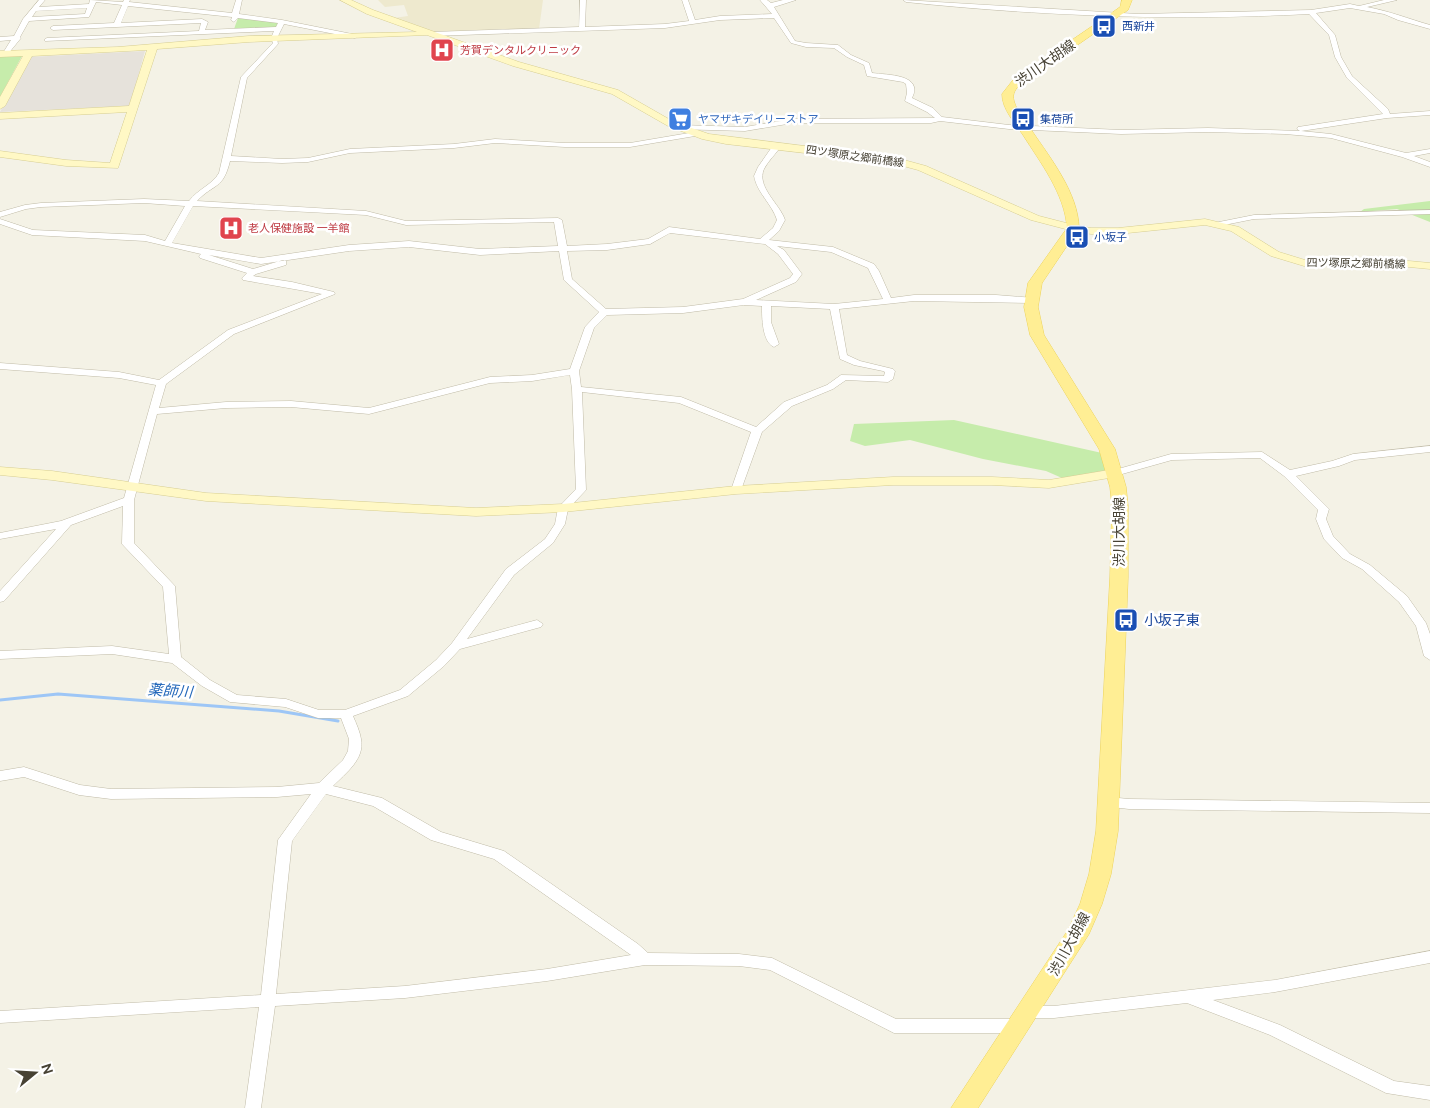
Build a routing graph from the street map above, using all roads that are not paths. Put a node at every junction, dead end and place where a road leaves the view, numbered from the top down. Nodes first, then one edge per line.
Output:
1 (42, 0) edge
2 (165, 0) edge
3 (239, 0) edge
4 (344, 0) edge
5 (582, 0) edge
6 (685, 0) edge
7 (763, 0) edge
8 (793, 0) edge
9 (906, 0) edge
10 (1127, 0) edge
11 (1394, 0) edge
12 (93, 2) edge
13 (126, 2) edge
14 (937, 2) edge
15 (770, 6) junction
16 (1356, 7) junction
17 (152, 8) junction
18 (162, 8) junction
19 (34, 9) junction
20 (180, 10) junction
21 (1311, 12) junction
22 (1117, 14) junction
23 (235, 15) junction
24 (774, 16) junction
25 (58, 18) junction
26 (26, 19) junction
27 (175, 22) junction
28 (282, 22) junction
29 (693, 22) junction
30 (145, 24) junction
31 (405, 24) junction
32 (117, 25) junction
33 (1430, 27) edge
34 (53, 28) junction
35 (582, 28) junction
36 (278, 29) junction
37 (201, 33) junction
38 (171, 34) junction
39 (432, 34) junction
40 (396, 35) junction
41 (230, 36) junction
42 (355, 36) junction
43 (105, 37) junction
44 (18, 38) junction
45 (274, 38) junction
46 (0, 39) edge
47 (47, 40) junction
48 (153, 47) junction
49 (100, 51) junction
50 (29, 53) junction
51 (40, 53) junction
52 (3, 54) edge
53 (0, 106) edge
54 (132, 109) junction
55 (1430, 113) edge
56 (0, 116) edge
57 (1387, 116) junction
58 (940, 120) junction
59 (679, 127) junction
60 (1024, 128) junction
61 (1285, 132) junction
62 (695, 134) junction
63 (777, 146) junction
64 (1430, 151) edge
65 (0, 154) edge
66 (1405, 155) junction
67 (226, 158) junction
68 (1430, 165) edge
69 (190, 204) junction
70 (1430, 206) edge
71 (1430, 211) edge
72 (0, 215) edge
73 (0, 221) edge
74 (1219, 224) junction
75 (1073, 228) junction
76 (766, 242) junction
77 (168, 243) junction
78 (563, 250) junction
79 (204, 252) junction
80 (323, 252) junction
81 (1430, 266) edge
82 (253, 272) junction
83 (1031, 300) junction
84 (888, 301) junction
85 (744, 302) junction
86 (767, 303) junction
87 (834, 307) junction
88 (604, 312) junction
89 (774, 344) dead end
90 (0, 366) edge
91 (574, 371) junction
92 (161, 383) junction
93 (577, 389) junction
94 (152, 412) junction
95 (757, 431) junction
96 (1430, 449) edge
97 (0, 470) edge
98 (1115, 473) junction
99 (1288, 474) junction
100 (736, 490) junction
101 (131, 494) junction
102 (563, 508) junction
103 (68, 522) junction
104 (0, 536) edge
105 (0, 598) edge
106 (537, 624) dead end
107 (1426, 626) edge
108 (456, 646) junction
109 (0, 655) edge
110 (1430, 656) edge
111 (174, 659) junction
112 (346, 714) junction
113 (0, 776) edge
114 (323, 788) junction
115 (1108, 802) junction
116 (1430, 808) edge
117 (1430, 958) edge
118 (645, 959) junction
119 (1185, 996) junction
120 (268, 1001) junction
121 (0, 1017) edge
122 (1023, 1019) junction
123 (1430, 1093) edge
124 (253, 1108) edge
125 (964, 1108) edge

1 - 19 street
2 - 18 street
3 - 23 street
4 - 31 street, 四ツ塚原之郷前橋線
5 - 35 street
6 - 29 street
7 - 15 street
8 - 15 street
9 - 14 street
10 - 22 main road, 渋川大胡線
11 - 16 street
12 - 13 street
12 - 19 street
12 - 25 street
13 - 17 street
13 - 32 street
14 - 22 street
15 - 24 street
16 - 21 street
16 - 33 street
17 - 18 street
17 - 30 street
18 - 20 street
19 - 26 street
20 - 23 street
20 - 27 street
21 - 22 street
21 - 57 street
22 - 60 main road, 渋川大胡線
23 - 28 street
23 - 41 street
24 - 29 street
24 - 58 street
25 - 26 street
25 - 34 street
26 - 44 street
27 - 30 street
27 - 37 street
27 - 38 street
28 - 36 street
28 - 42 street
29 - 35 street
30 - 32 street
31 - 39 street, 四ツ塚原之郷前橋線
31 - 40 street
32 - 34 street
34 - 47 street
35 - 39 street
36 - 41 street
36 - 45 street
37 - 38 street
37 - 41 street
38 - 43 street
39 - 40 street
39 - 59 street, 四ツ塚原之郷前橋線
40 - 42 street
41 - 45 street
41 - 48 street
42 - 45 street
43 - 47 street
43 - 49 street
44 - 46 street
44 - 52 street
45 - 67 street
47 - 51 street
48 - 49 street
48 - 54 street
49 - 51 street
50 - 51 street
50 - 52 street
50 - 53 street
54 - 56 street
54 - 65 street
55 - 57 street
57 - 61 street
58 - 59 street
58 - 60 street
59 - 62 street, 四ツ塚原之郷前橋線
60 - 61 street
60 - 75 main road, 渋川大胡線
61 - 66 street
62 - 63 street, 四ツ塚原之郷前橋線
62 - 67 street
63 - 75 street, 四ツ塚原之郷前橋線
63 - 76 street
64 - 66 street
66 - 68 street
67 - 69 street
69 - 72 street
69 - 77 street
69 - 78 street
70 - 71 street
71 - 74 street
73 - 77 street
74 - 75 street, 四ツ塚原之郷前橋線
74 - 81 street, 四ツ塚原之郷前橋線
75 - 83 main road, 渋川大胡線
76 - 78 street
76 - 84 street
76 - 85 street
77 - 79 street
78 - 80 street
78 - 88 street
79 - 80 street
79 - 82 street
80 - 82 street
82 - 92 street
83 - 84 street
83 - 98 main road, 渋川大胡線
84 - 87 street
85 - 86 street
85 - 88 street
86 - 87 street
86 - 89 street
87 - 95 street
88 - 91 street
90 - 92 street
91 - 93 street
91 - 94 street
92 - 94 street
93 - 95 street
93 - 102 street
94 - 101 street
95 - 100 street
96 - 99 street
97 - 101 street
98 - 99 street
98 - 100 street
98 - 115 main road, 渋川大胡線
99 - 107 street
100 - 102 street
101 - 102 street
101 - 103 street
101 - 111 street
102 - 108 street
103 - 104 street
103 - 105 street
106 - 108 street
107 - 110 street
108 - 112 street
109 - 111 street
111 - 112 street
112 - 114 street
113 - 114 street
114 - 118 street
114 - 120 street
115 - 116 street
115 - 122 main road, 渋川大胡線
117 - 119 street
118 - 120 street
118 - 122 street
119 - 122 street
119 - 123 street
120 - 121 street
120 - 124 street
122 - 125 main road, 渋川大胡線

